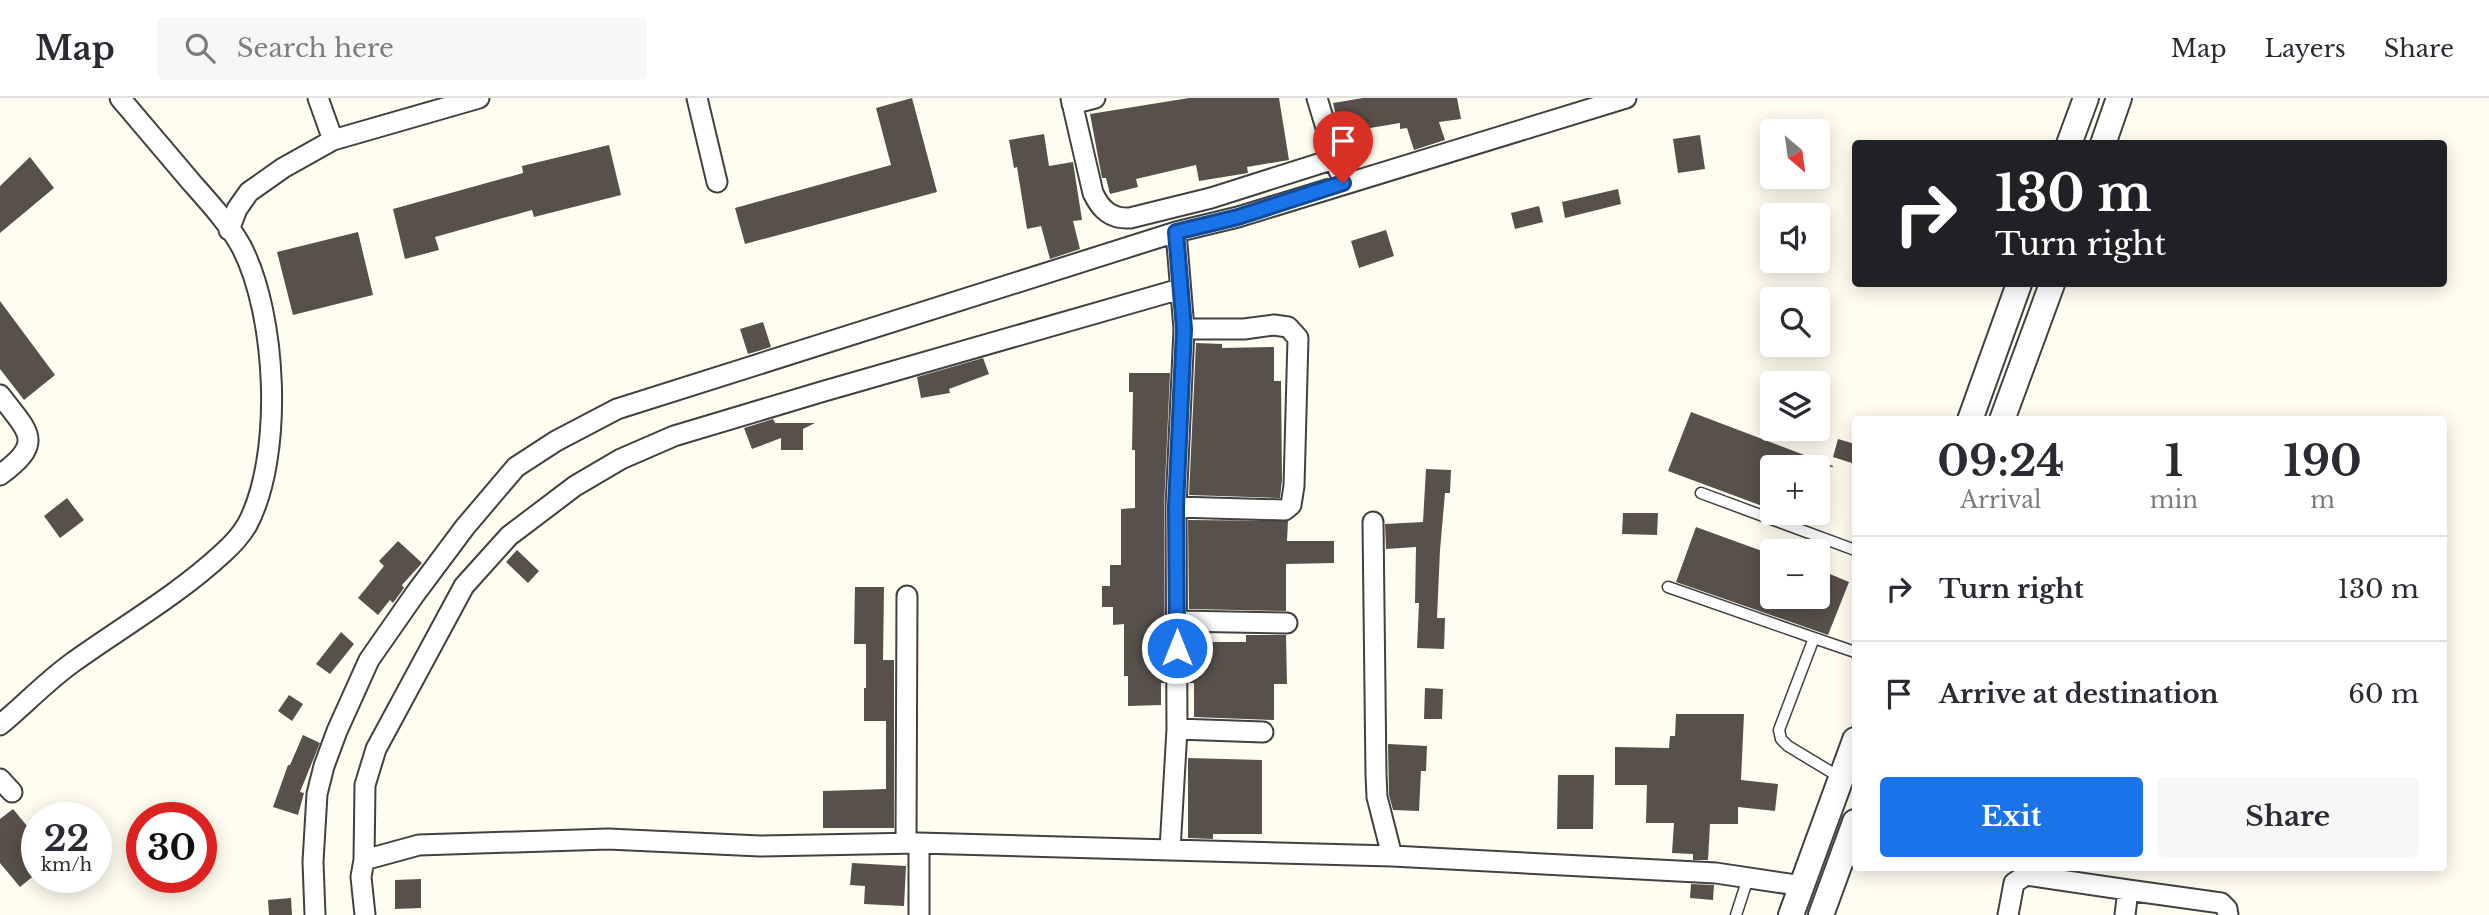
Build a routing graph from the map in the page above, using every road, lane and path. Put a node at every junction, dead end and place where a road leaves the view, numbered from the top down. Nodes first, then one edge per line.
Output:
1 (120, 98) edge
2 (318, 98) edge
3 (479, 98) edge
4 (696, 98) edge
5 (1095, 98) edge
6 (1317, 98) edge
7 (1626, 98) edge
8 (2086, 98) edge
9 (2119, 98) edge
10 (1072, 101) edge
11 (333, 140) junction
12 (2070, 140) edge
13 (2104, 140) edge
14 (1335, 159) junction
15 (717, 182) dead end
16 (1343, 183) junction
17 (229, 230) junction
18 (1176, 236) junction
19 (1179, 285) junction
20 (2018, 287) edge
21 (2051, 287) edge
22 (1184, 329) junction
23 (0, 395) edge
24 (1971, 416) edge
25 (2003, 416) edge
26 (0, 475) edge
27 (1701, 494) dead end
28 (1176, 507) junction
29 (1373, 522) dead end
30 (1852, 549) edge
31 (1668, 587) dead end
32 (907, 596) dead end
33 (1177, 621) junction
34 (1287, 623) dead end
35 (1814, 638) junction
36 (1852, 651) edge
37 (0, 725) edge
38 (1177, 729) junction
39 (1263, 732) dead end
40 (1852, 748) edge
41 (1841, 778) junction
42 (1852, 830) edge
43 (913, 843) junction
44 (1170, 849) junction
45 (1392, 856) junction
46 (364, 860) junction
47 (1748, 878) junction
48 (1803, 886) junction
49 (2128, 890) junction
50 (315, 915) edge
51 (365, 915) edge
52 (919, 915) edge
53 (1735, 915) edge
54 (1791, 915) edge
55 (1821, 915) edge
56 (2008, 915) edge
57 (2125, 915) edge
58 (2228, 915) edge

1 - 17 street
2 - 11 street
3 - 11 street
4 - 15 street
5 - 10 street
6 - 14 street
7 - 16 street
8 - 12 street
9 - 13 street
10 - 14 street
11 - 17 street
14 - 16 street
16 - 18 street
17 - 37 street
18 - 19 street
18 - 50 street
19 - 22 street
19 - 46 street
20 - 24 street
21 - 25 street
22 - 28 street
22 - 28 street
23 - 26 street
27 - 30 lane
28 - 33 street
29 - 45 street
31 - 35 lane
32 - 43 street
33 - 34 street
33 - 38 street
35 - 36 lane
35 - 41 lane
38 - 39 street
38 - 44 street
40 - 41 street
41 - 48 street
42 - 55 street
43 - 44 street
43 - 46 street
43 - 52 street
44 - 45 street
45 - 47 street
46 - 51 street
47 - 48 street
47 - 53 lane
48 - 54 street
49 - 56 street
49 - 57 street
49 - 58 street

